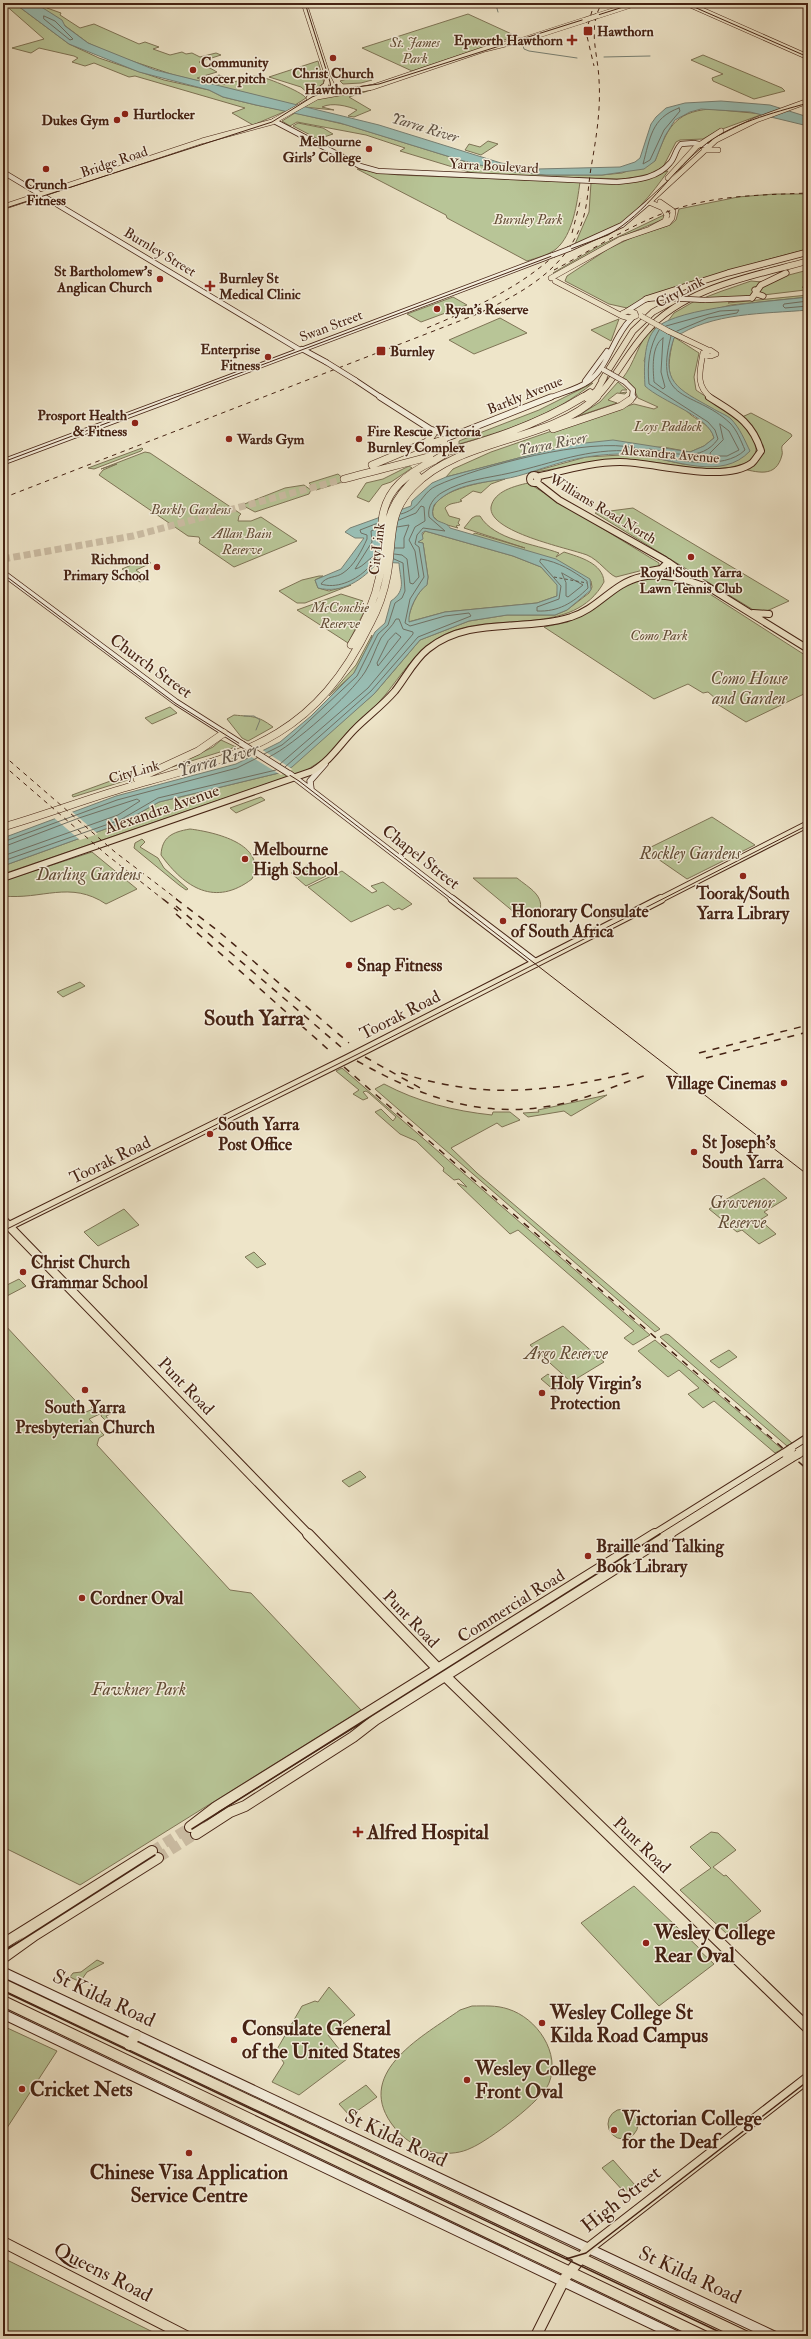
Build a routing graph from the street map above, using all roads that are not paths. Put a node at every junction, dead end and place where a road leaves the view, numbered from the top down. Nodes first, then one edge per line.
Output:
1 (304, 3) edge
2 (637, 3) edge
3 (686, 3) edge
4 (808, 56) edge
5 (328, 77) junction
6 (388, 82) junction
7 (334, 88) junction
8 (314, 94) junction
9 (325, 95) junction
10 (308, 100) junction
11 (808, 102) edge
12 (756, 120) junction
13 (274, 121) junction
14 (704, 140) junction
15 (688, 142) junction
16 (699, 144) junction
17 (706, 148) junction
18 (718, 150) dead end
19 (3, 169) edge
20 (3, 172) edge
21 (658, 193) junction
22 (44, 196) junction
23 (649, 202) junction
24 (663, 206) junction
25 (4, 209) edge
26 (808, 254) edge
27 (808, 261) edge
28 (808, 266) edge
29 (755, 290) junction
30 (764, 296) dead end
31 (668, 298) junction
32 (752, 298) joint
33 (646, 300) junction
34 (624, 314) junction
35 (636, 316) junction
36 (619, 334) junction
37 (610, 349) junction
38 (301, 350) junction
39 (705, 352) junction
40 (703, 362) junction
41 (594, 366) junction
42 (602, 372) junction
43 (575, 388) junction
44 (631, 394) joint
45 (432, 432) junction
46 (447, 442) junction
47 (403, 454) junction
48 (456, 460) junction
49 (3, 462) edge
50 (537, 479) joint
51 (386, 510) junction
52 (665, 562) junction
53 (3, 573) edge
54 (642, 573) junction
55 (668, 574) junction
56 (688, 576) junction
57 (709, 588) junction
58 (377, 601) junction
59 (748, 612) junction
60 (769, 614) dead end
61 (565, 619) junction
62 (808, 649) edge
63 (224, 732) junction
64 (328, 761) junction
65 (288, 773) joint
66 (296, 778) junction
67 (134, 780) junction
68 (311, 790) junction
69 (3, 821) edge
70 (808, 824) edge
71 (3, 828) edge
72 (3, 878) edge
73 (536, 963) junction
74 (5, 1225) edge
75 (808, 1438) edge
76 (808, 1447) edge
77 (791, 1453) junction
78 (437, 1668) junction
79 (446, 1677) junction
80 (310, 1750) junction
81 (319, 1759) junction
82 (3, 1944) edge
83 (3, 1958) edge
84 (3, 1972) edge
85 (3, 1984) edge
86 (3, 2001) edge
87 (3, 2014) edge
88 (808, 2028) edge
89 (136, 2034) junction
90 (129, 2045) junction
91 (808, 2078) edge
92 (3, 2242) edge
93 (589, 2248) junction
94 (571, 2269) junction
95 (186, 2336) edge
96 (536, 2336) edge
97 (677, 2336) edge
98 (704, 2336) edge
99 (745, 2336) edge
100 (774, 2336) edge

1 - 5 main road
2 - 6 main road, bridge
3 - 4 main road
5 - 7 main road
5 - 8 main road
6 - 7 main road
6 - 9 main road
7 - 8 main road
7 - 9 main road
8 - 10 main road, Bridge Road
9 - 10 main road, Bridge Road
10 - 13 main road, Bridge Road
11 - 12 main road
12 - 14 main road, Swan Street
12 - 17 main road, Swan Street
13 - 15 main road, Yarra Boulevard
13 - 22 main road, Bridge Road
14 - 15 main road
14 - 16 main road, Swan Street
15 - 16 main road
16 - 17 main road
16 - 21 main road, Swan Street
17 - 18 main road
17 - 21 main road, Swan Street
19 - 22 main road, Burnley Street
20 - 22 main road, Burnley Street
21 - 23 main road, Swan Street
21 - 24 main road
22 - 25 main road, Bridge Road
22 - 38 main road, Burnley Street
23 - 24 main road
23 - 38 main road, Swan Street, bridge
24 - 34 main road
26 - 33 highway
26 - 42 highway, CityLink
27 - 48 highway, CityLink
28 - 29 highway
29 - 30 highway
29 - 32 highway
31 - 32 main road, bridge
31 - 33 main road
31 - 35 main road
33 - 34 main road
34 - 35 main road
34 - 36 main road
35 - 36 main road
35 - 39 main road, bridge
36 - 37 main road
37 - 41 main road, Barkly Avenue
37 - 42 main road, Barkly Avenue
38 - 45 main road, Burnley Street, bridge
38 - 49 main road, Swan Street
39 - 40 main road, Alexandra Avenue
39 - 40 main road
40 - 50 main road, Alexandra Avenue
41 - 42 main road
41 - 43 main road, Barkly Avenue
42 - 43 main road, Barkly Avenue
42 - 44 main road, bridge
42 - 47 highway, CityLink
42 - 51 highway
43 - 46 main road, Barkly Avenue
44 - 48 highway
45 - 46 main road, Burnley Street
45 - 46 main road, Burnley Street
45 - 47 highway
46 - 47 highway
46 - 51 highway, bridge
48 - 58 highway, CityLink
50 - 52 main road, Williams Road North
51 - 58 highway
52 - 54 main road
52 - 55 main road, Williams Road North
52 - 56 main road
53 - 63 main road, Church Street
54 - 55 main road, Alexandra Avenue
54 - 61 main road, Alexandra Avenue
55 - 56 main road
55 - 57 main road
55 - 61 main road, Alexandra Avenue
56 - 57 main road
57 - 59 main road
58 - 67 highway
58 - 71 highway, CityLink
59 - 60 main road
59 - 62 main road
61 - 64 main road, Alexandra Avenue
63 - 65 main road, Church Street, bridge
63 - 67 highway
64 - 66 main road, Alexandra Avenue
64 - 68 main road, Alexandra Avenue
65 - 66 main road, Chapel Street
66 - 68 main road, Chapel Street
66 - 72 main road, Alexandra Avenue
67 - 69 highway
68 - 73 main road, Chapel Street
70 - 73 main road, Toorak Road
73 - 74 main road, Toorak Road
74 - 78 main road, Punt Road
75 - 77 main road, Commercial Road
76 - 77 main road, Commercial Road
77 - 78 main road, Commercial Road
77 - 79 main road, Commercial Road
78 - 79 main road, Punt Road
78 - 80 main road, Commercial Road
79 - 81 main road, Commercial Road
79 - 88 main road, Punt Road
80 - 81 main road
80 - 81 main road, Commercial Road
82 - 83 main road
84 - 89 main road, St Kilda Road
85 - 90 main road, St Kilda Road
86 - 94 main road, St Kilda Road
87 - 94 main road, St Kilda Road
89 - 90 main road
89 - 93 main road, St Kilda Road
90 - 94 main road, St Kilda Road
91 - 93 main road, High Street
92 - 95 main road, Queens Road
93 - 94 main road, High Street
93 - 100 main road, St Kilda Road
94 - 96 main road, High Street
94 - 97 main road, St Kilda Road
94 - 98 main road, St Kilda Road
94 - 99 main road, St Kilda Road

